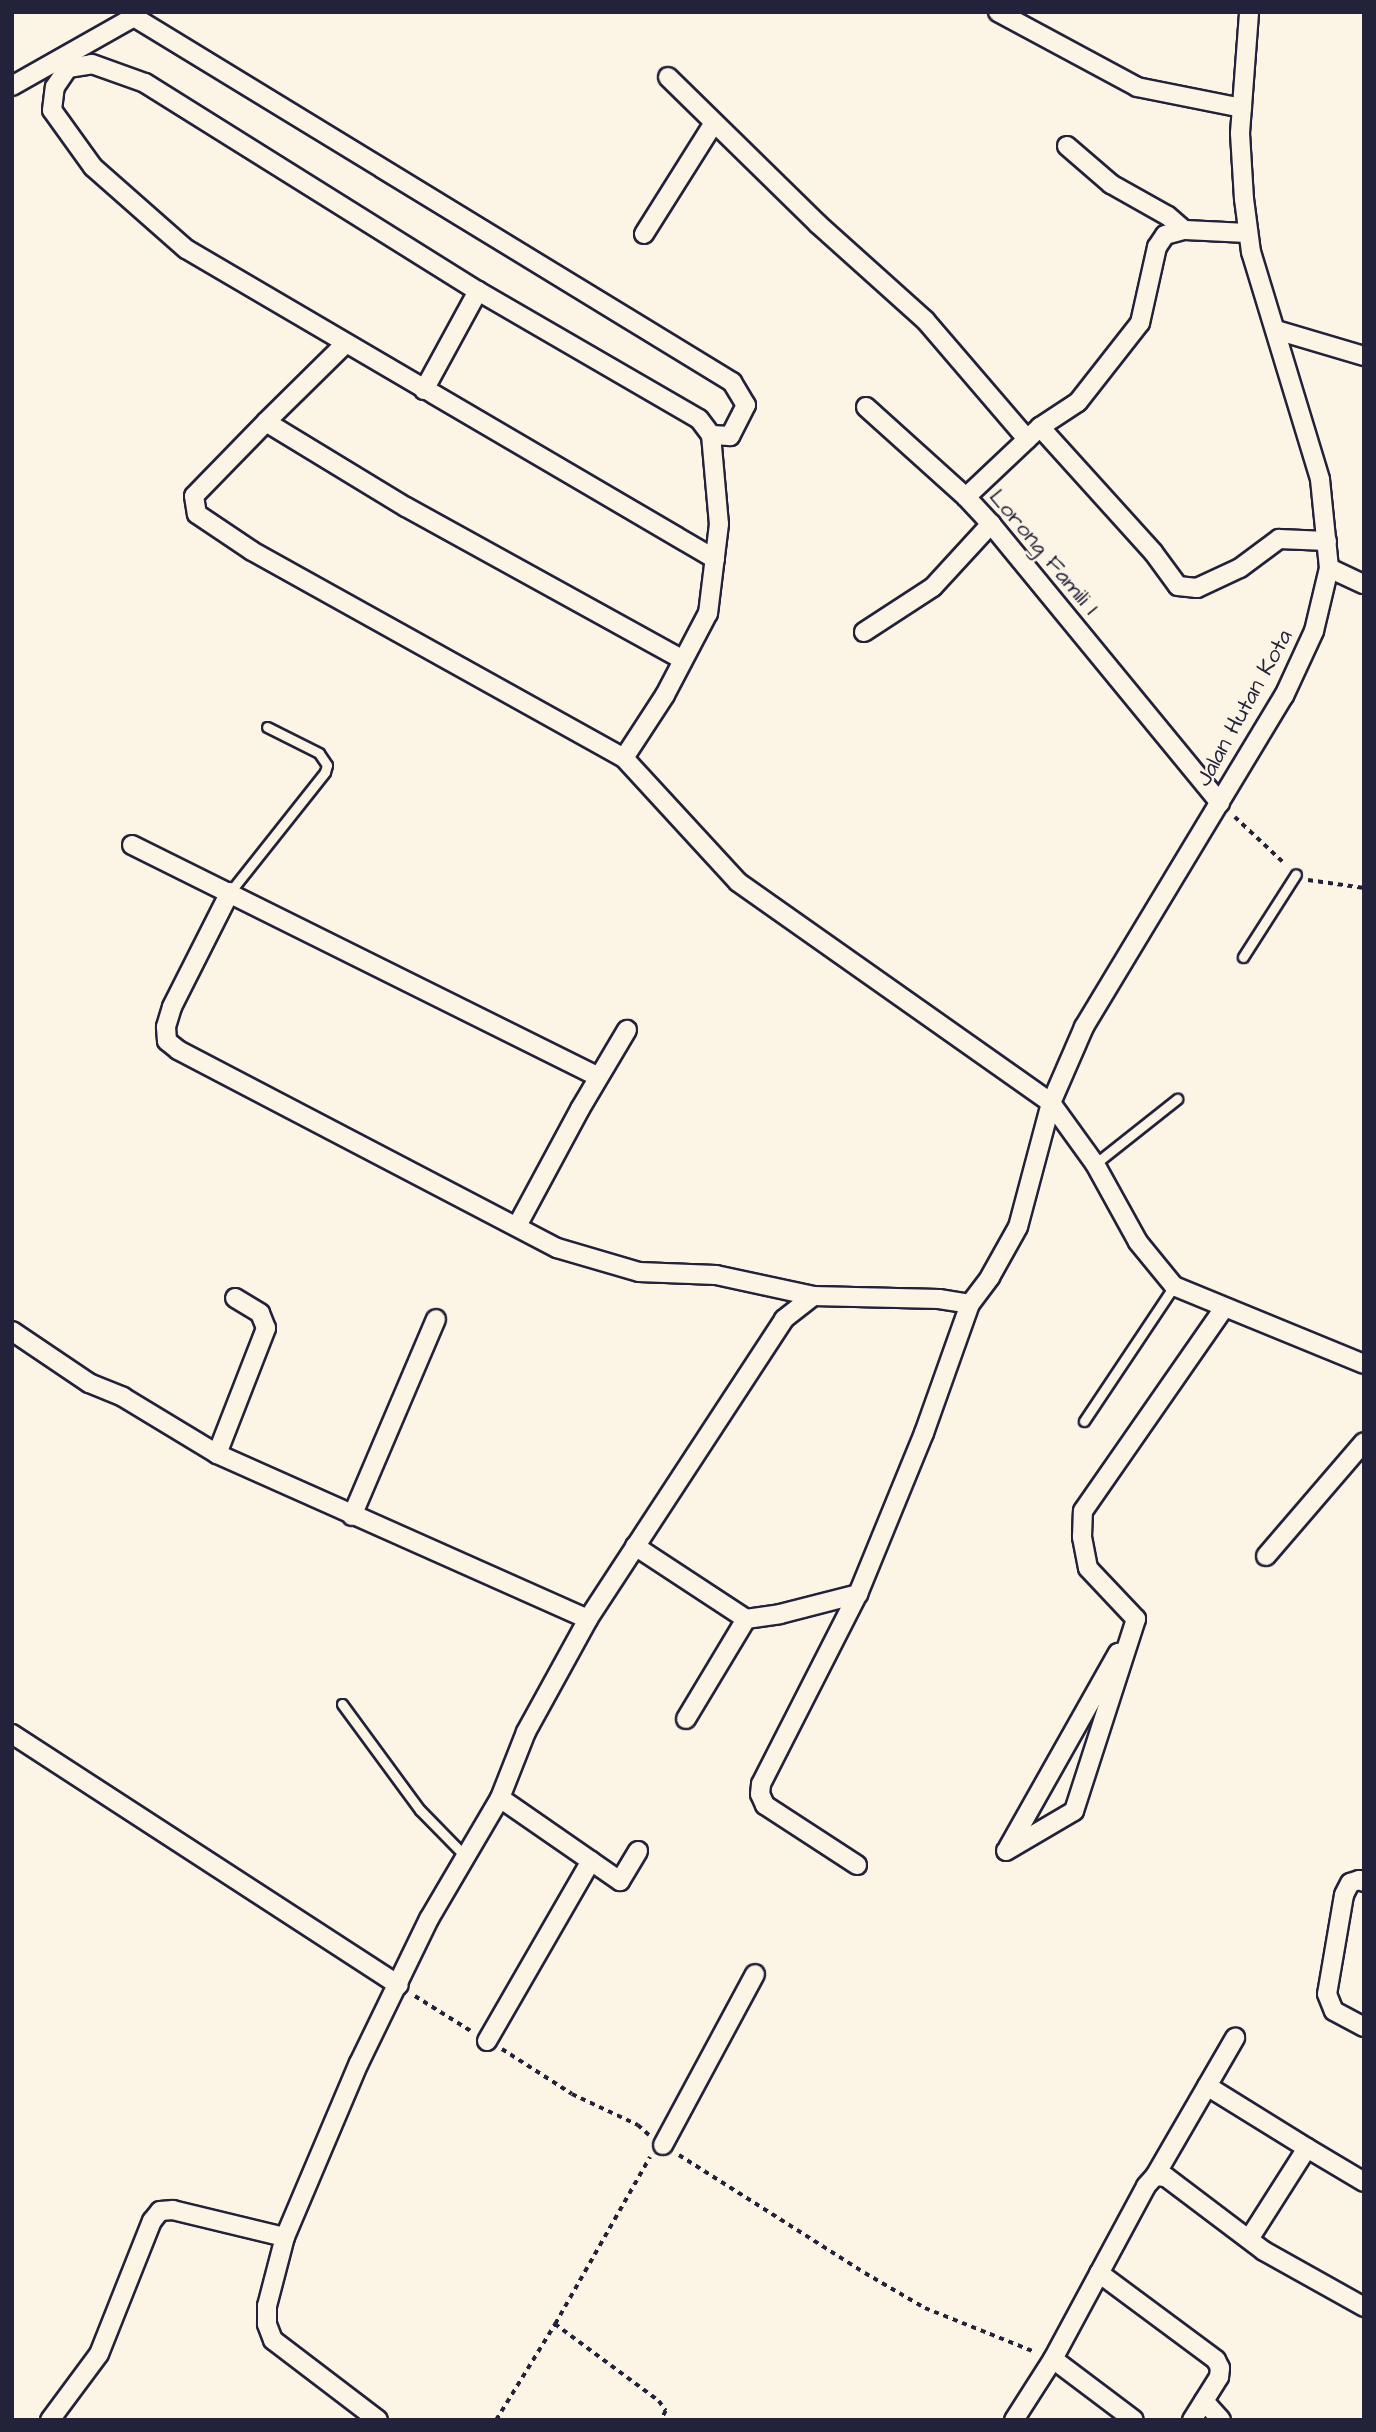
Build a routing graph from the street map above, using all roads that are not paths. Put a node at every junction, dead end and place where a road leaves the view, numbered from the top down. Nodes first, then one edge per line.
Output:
1 (998, 12) edge
2 (1249, 12) edge
3 (668, 78) dead end
4 (12, 86) edge
5 (1242, 108) junction
6 (713, 123) junction
7 (1067, 146) dead end
8 (1184, 230) junction
9 (1248, 233) junction
10 (644, 234) dead end
11 (478, 291) junction
12 (1276, 330) junction
13 (345, 344) junction
14 (1364, 356) edge
15 (424, 390) junction
16 (866, 407) dead end
17 (266, 422) junction
18 (1034, 433) junction
19 (711, 435) junction
20 (966, 497) junction
21 (991, 524) junction
22 (1327, 541) junction
23 (715, 559) junction
24 (1329, 568) junction
25 (1364, 584) edge
26 (864, 632) dead end
27 (683, 660) junction
28 (267, 727) dead end
29 (624, 758) junction
30 (1220, 803) junction
31 (132, 845) dead end
32 (1296, 874) road end
33 (230, 892) junction
34 (1243, 957) dead end
35 (627, 1030) dead end
36 (599, 1077) junction
37 (1177, 1098) dead end
38 (1051, 1104) junction
39 (1095, 1164) junction
40 (517, 1226) junction
41 (1174, 1286) junction
42 (813, 1296) junction
43 (235, 1297) dead end
44 (970, 1304) junction
45 (1224, 1308) junction
46 (436, 1320) dead end
47 (12, 1331) edge
48 (1364, 1364) edge
49 (1084, 1421) dead end
50 (1364, 1442) edge
51 (217, 1454) junction
52 (352, 1516) junction
53 (635, 1546) junction
54 (1266, 1556) dead end
55 (858, 1594) junction
56 (588, 1619) junction
57 (746, 1619) junction
58 (1136, 1619) junction
59 (342, 1704) dead end
60 (686, 1719) dead end
61 (12, 1734) edge
62 (500, 1798) junction
63 (638, 1851) dead end
64 (466, 1857) junction
65 (591, 1861) junction
66 (857, 1865) dead end
67 (1364, 1882) edge
68 (755, 1974) dead end
69 (399, 1985) junction
70 (1364, 2027) edge
71 (1235, 2038) dead end
72 (487, 2041) road end
73 (1207, 2086) junction
74 (658, 2142) road end
75 (1307, 2148) junction
76 (1155, 2176) junction
77 (1364, 2182) edge
78 (285, 2237) junction
79 (1250, 2239) junction
80 (1099, 2273) junction
81 (1364, 2307) edge
82 (1053, 2359) junction
83 (1204, 2401) junction
84 (50, 2420) edge
85 (378, 2420) edge
86 (1014, 2420) edge
87 (1134, 2420) edge
88 (1192, 2420) edge
89 (1221, 2420) edge

1 - 5 street
2 - 5 street, Jalan Hutan Kota
3 - 6 street
4 - 19 street
5 - 9 street, Jalan Hutan Kota
6 - 10 street
6 - 18 street
7 - 8 street
8 - 9 street
8 - 18 street, Lorong Famili I
9 - 12 street, Jalan Hutan Kota
11 - 13 street
11 - 15 street
11 - 19 street
12 - 14 street
12 - 22 street, Jalan Hutan Kota
13 - 15 street
13 - 17 street
15 - 23 street
16 - 20 street
17 - 27 street
17 - 29 street
18 - 20 street, Lorong Famili I
18 - 22 street
19 - 23 street
20 - 21 street, Lorong Famili I
21 - 26 street
21 - 30 street, Lorong Famili I
22 - 24 street, Jalan Hutan Kota
23 - 27 street
24 - 25 street
24 - 30 street, Jalan Hutan Kota
27 - 29 street
28 - 33 lane
29 - 38 street
30 - 38 street, Jalan Hutan Kota
31 - 33 street
32 - 34 lane
33 - 36 street
33 - 40 street
35 - 36 street
36 - 40 street
37 - 39 lane
38 - 39 street
38 - 44 street, Jalan Hutan Kota
39 - 41 street
40 - 42 street
41 - 45 street
41 - 49 lane
42 - 44 street
42 - 53 street
43 - 51 street
44 - 55 street, Jalan Hutan Kota
45 - 48 street
45 - 58 street
46 - 52 street
47 - 51 street
50 - 54 street
51 - 52 street
52 - 56 street
53 - 56 street
53 - 57 street
55 - 57 street
55 - 66 street, Jalan Hutan Kota
56 - 62 street
57 - 60 street
58 - 58 street
59 - 64 lane
61 - 69 street
62 - 64 street
62 - 65 street
63 - 65 street
64 - 69 street
65 - 72 street
67 - 70 street
68 - 74 street
69 - 78 street
71 - 73 street
73 - 75 street
73 - 76 street
75 - 77 street
75 - 79 street
76 - 79 street
76 - 80 street
78 - 84 street
78 - 85 street
79 - 81 street
80 - 82 street
80 - 83 street
82 - 86 street
82 - 87 street
83 - 88 street
83 - 89 street

